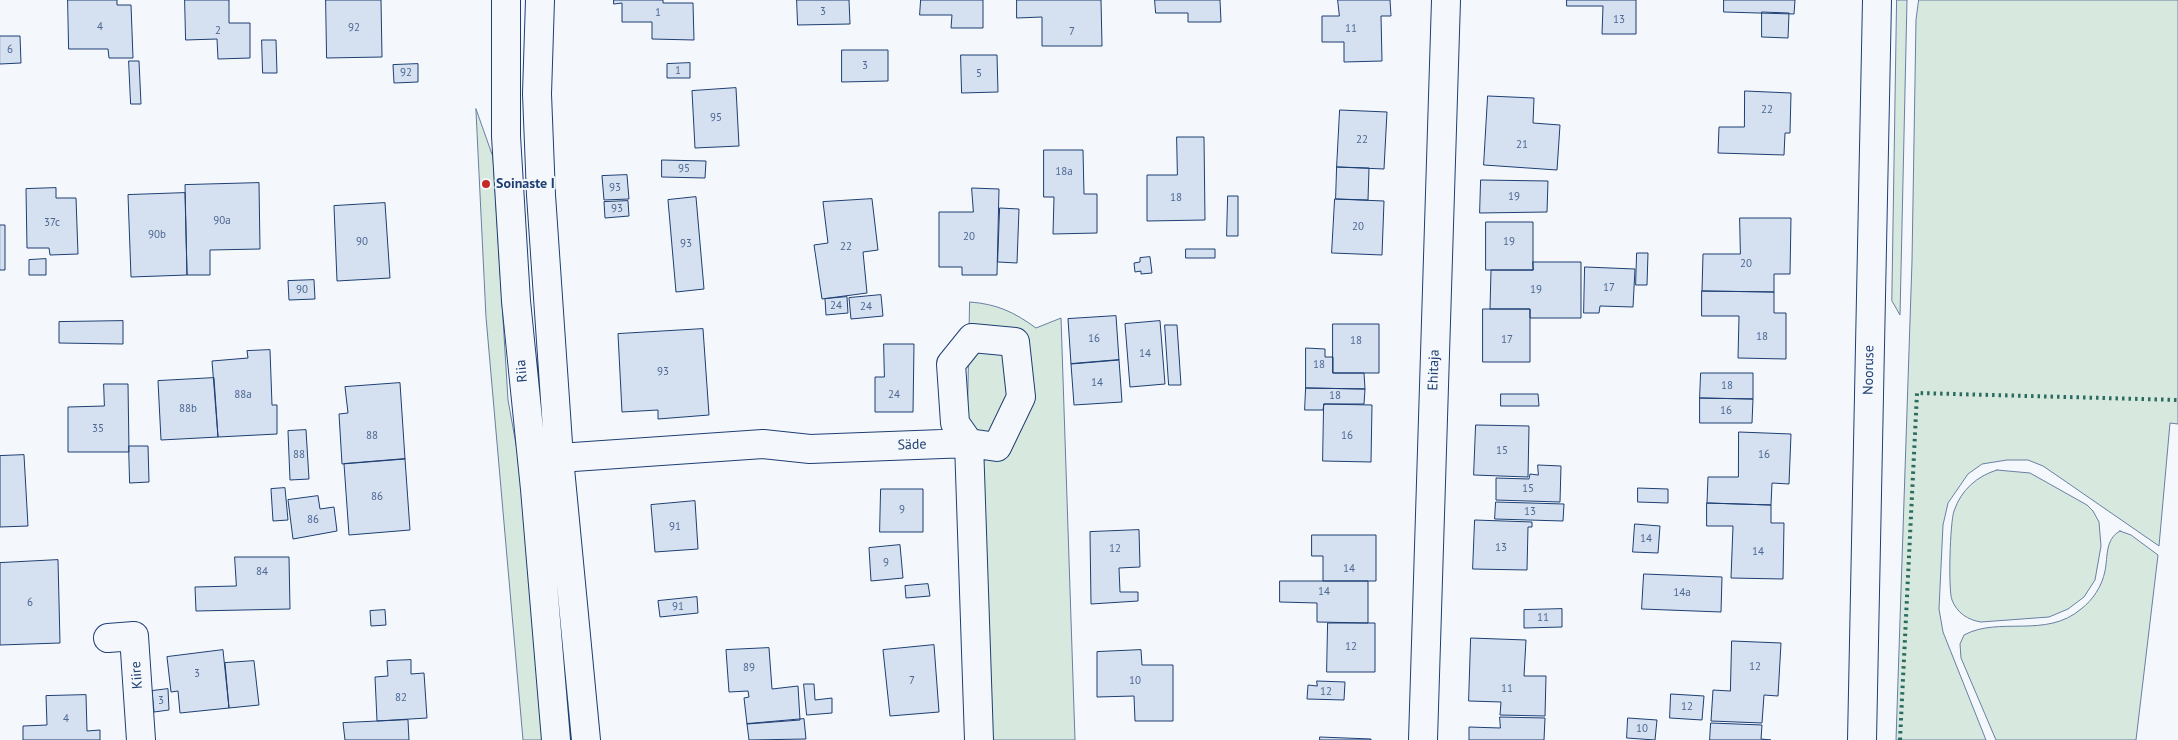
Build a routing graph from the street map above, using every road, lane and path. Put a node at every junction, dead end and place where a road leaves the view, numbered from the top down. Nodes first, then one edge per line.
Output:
1 (506, 0) edge
2 (540, 0) edge
3 (1446, 0) edge
4 (1877, 0) edge
5 (559, 458) junction
6 (108, 638) dead end
7 (142, 740) edge
8 (556, 740) edge
9 (586, 740) edge
10 (979, 740) edge
11 (1423, 740) edge
12 (1862, 740) edge

1 - 8 main road, Riia
2 - 5 main road
3 - 11 main road, Ehitaja
4 - 12 main road, Nooruse
5 - 9 main road
5 - 10 main road, Säde
6 - 7 main road, Kiire

